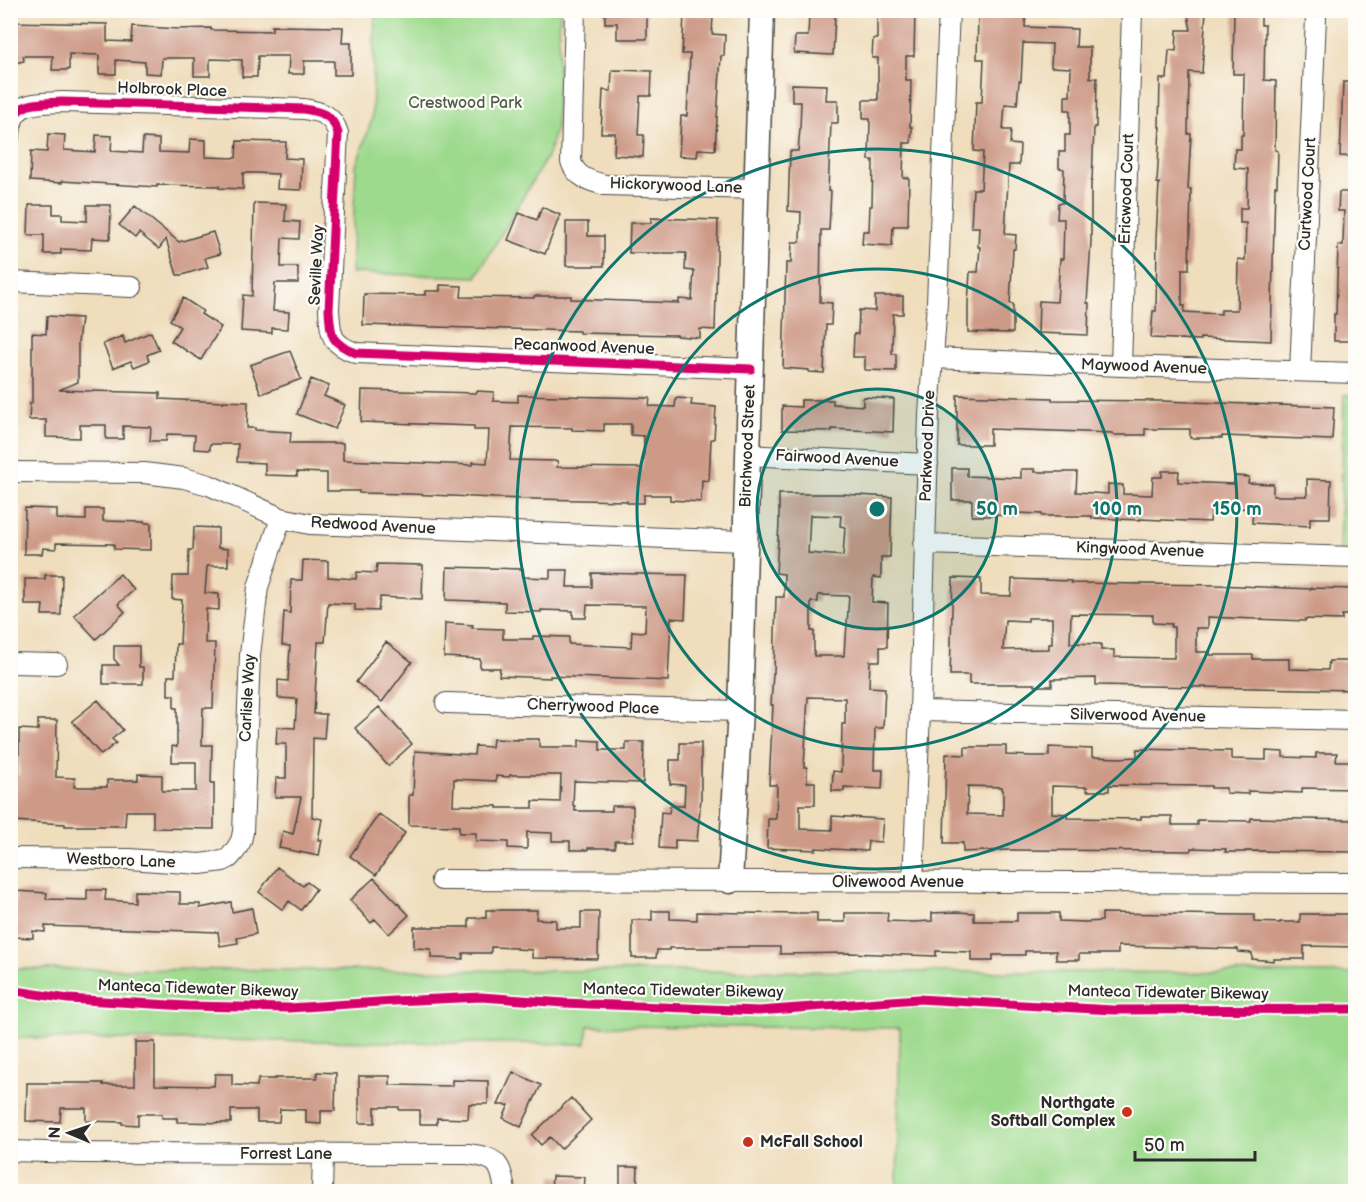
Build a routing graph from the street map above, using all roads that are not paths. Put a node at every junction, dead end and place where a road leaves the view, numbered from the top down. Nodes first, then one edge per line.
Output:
1 (575, 10) edge
2 (762, 10) edge
3 (949, 10) edge
4 (1132, 12) edge
5 (1316, 18) dead end
6 (322, 112) joint
7 (10, 134) edge
8 (756, 189) junction
9 (10, 282) edge
10 (132, 287) dead end
11 (416, 355) joint
12 (933, 358) junction
13 (1121, 366) junction
14 (751, 369) junction
15 (1300, 371) junction
16 (1356, 373) edge
17 (747, 455) junction
18 (927, 464) junction
19 (10, 472) edge
20 (281, 518) junction
21 (744, 541) junction
22 (924, 544) junction
23 (1356, 557) edge
24 (10, 663) edge
25 (57, 664) dead end
26 (446, 703) dead end
27 (740, 711) junction
28 (920, 711) junction
29 (1356, 720) edge
30 (10, 858) edge
31 (210, 862) joint
32 (441, 880) dead end
33 (730, 881) junction
34 (913, 882) junction
35 (1356, 883) edge
36 (10, 1151) edge
37 (323, 1154) junction
38 (505, 1188) edge
39 (322, 1191) edge

1 - 8 street, Hickorywood Lane
2 - 8 street, Birchwood Street
3 - 12 street, Parkwood Drive
4 - 13 street, Ericwood Court
5 - 15 street, Curtwood Court
6 - 7 street, Holbrook Place
6 - 11 street, Seville Way
8 - 14 street, Birchwood Street
9 - 10 street
11 - 14 street, Pecanwood Avenue
12 - 13 street, Maywood Avenue
12 - 18 street, Parkwood Drive
13 - 15 street, Maywood Avenue
14 - 17 street, Birchwood Street
15 - 16 street, Maywood Avenue
17 - 18 street, Fairwood Avenue
17 - 21 street, Birchwood Street
18 - 22 street, Parkwood Drive
19 - 20 street, Redwood Avenue
20 - 21 street, Redwood Avenue
20 - 31 street, Carlisle Way
21 - 27 street, Birchwood Street
22 - 23 street, Kingwood Avenue
22 - 28 street, Parkwood Drive
24 - 25 street
26 - 27 street, Cherrywood Place
27 - 33 street, Birchwood Street
28 - 29 street, Silverwood Avenue
28 - 34 street, Parkwood Drive
30 - 31 street, Westboro Lane
32 - 33 street, Olivewood Avenue
33 - 34 street, Olivewood Avenue
34 - 35 street, Olivewood Avenue
36 - 37 street, Forrest Lane
37 - 38 street, Forrest Lane
37 - 39 street

